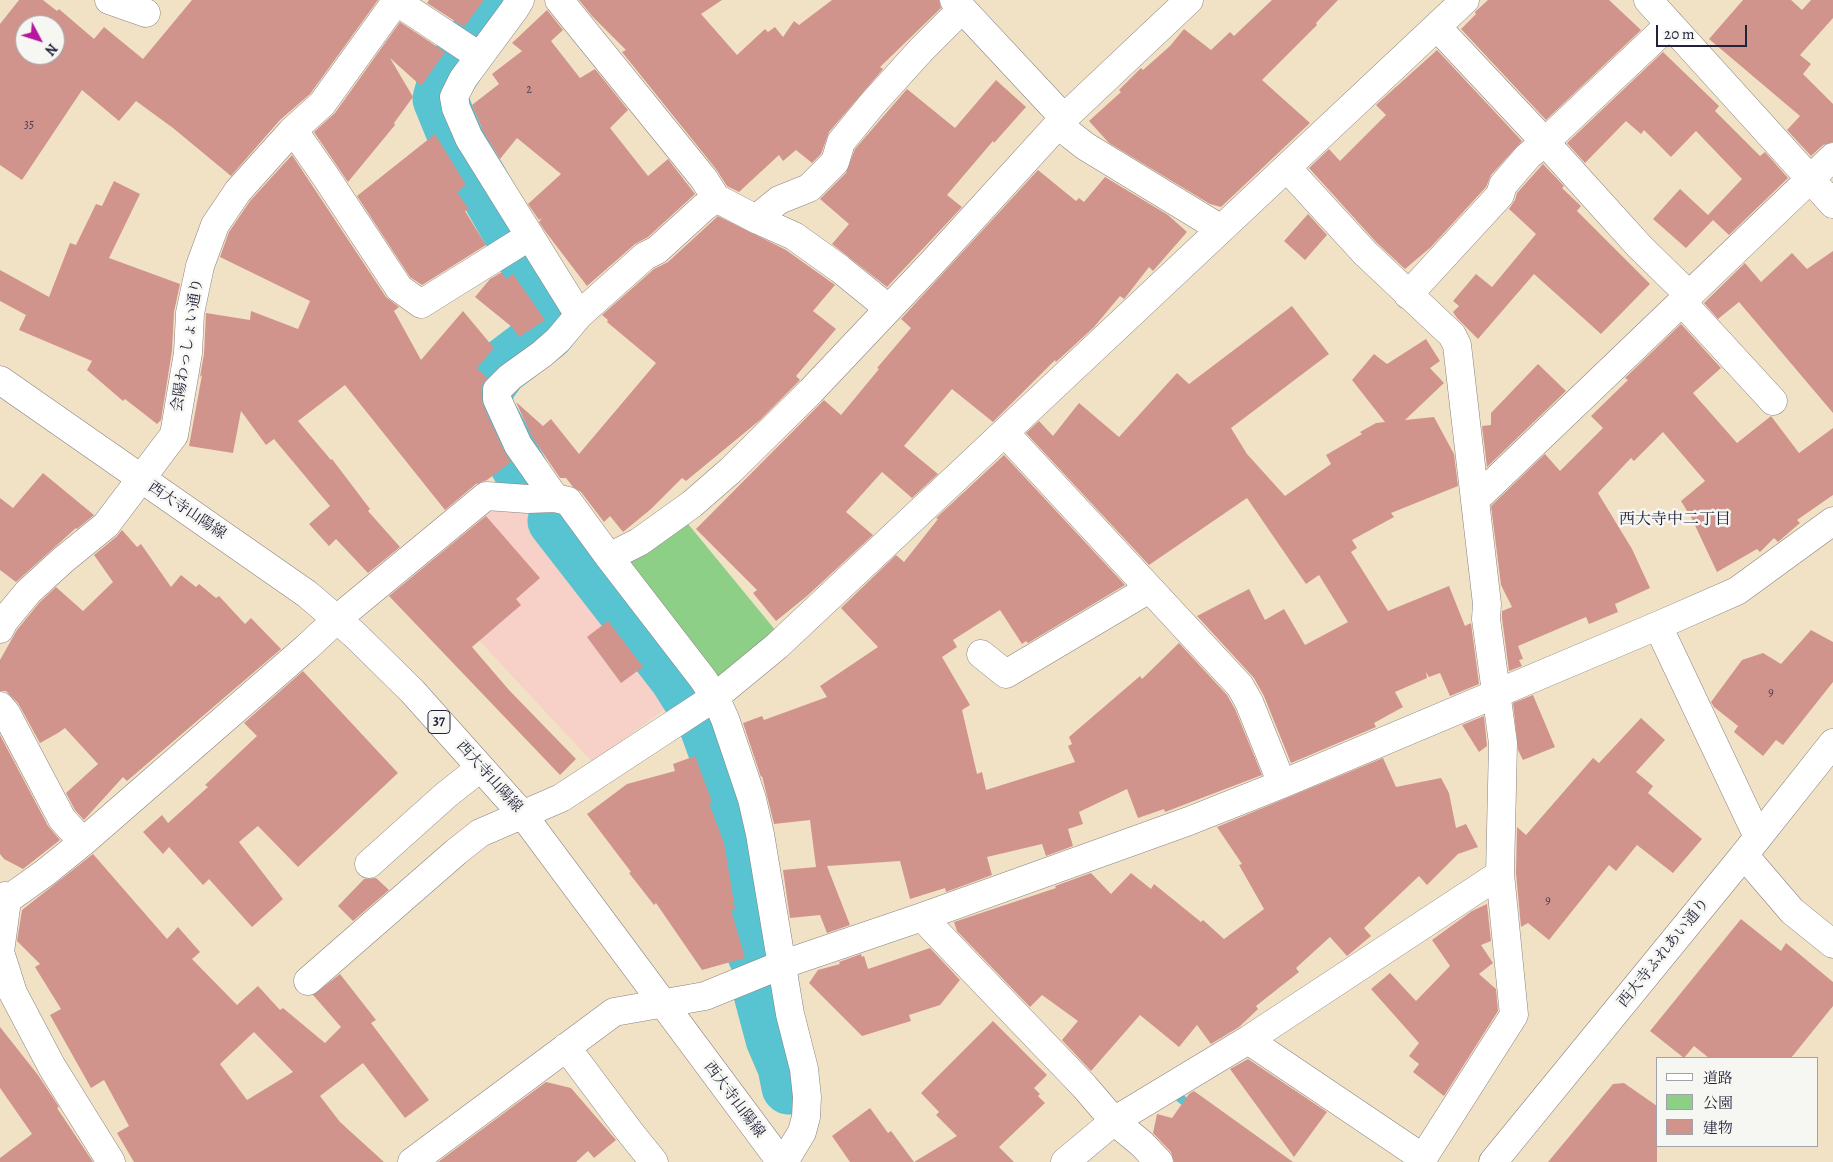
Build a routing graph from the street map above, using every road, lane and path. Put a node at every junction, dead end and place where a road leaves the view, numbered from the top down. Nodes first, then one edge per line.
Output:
1 (109, 0) edge
2 (520, 0) edge
3 (559, 0) edge
4 (1189, 0) edge
5 (1466, 0) edge
6 (1648, 0) edge
7 (397, 1) edge
8 (958, 4) edge
9 (146, 13) dead end
10 (1670, 24) junction
11 (1437, 27) junction
12 (479, 56) junction
13 (1064, 118) junction
14 (292, 132) junction
15 (1545, 142) junction
16 (1833, 157) edge
17 (1286, 168) junction
18 (1810, 179) junction
19 (716, 198) junction
20 (1833, 204) edge
21 (758, 220) junction
22 (1221, 229) junction
23 (530, 236) junction
24 (1408, 295) junction
25 (1686, 298) junction
26 (888, 308) junction
27 (579, 315) junction
28 (0, 380) edge
29 (1773, 401) dead end
30 (1005, 434) junction
31 (140, 479) junction
32 (555, 498) junction
33 (1475, 500) junction
34 (1833, 521) edge
35 (609, 557) junction
36 (1149, 589) junction
37 (337, 619) junction
38 (1658, 626) junction
39 (0, 629) edge
40 (981, 654) dead end
41 (1496, 693) junction
42 (715, 697) junction
43 (0, 706) edge
44 (1833, 743) edge
45 (480, 768) junction
46 (1282, 784) junction
47 (523, 815) junction
48 (83, 842) junction
49 (1751, 846) junction
50 (369, 864) dead end
51 (1500, 874) junction
52 (2, 900) edge
53 (922, 917) junction
54 (1833, 944) edge
55 (781, 965) junction
56 (308, 981) dead end
57 (663, 1004) junction
58 (1248, 1040) junction
59 (566, 1047) junction
60 (1114, 1121) junction
61 (111, 1162) edge
62 (412, 1162) edge
63 (654, 1162) edge
64 (782, 1162) edge
65 (1065, 1162) edge
66 (1159, 1162) edge
67 (1493, 1162) edge

1 - 9 street
2 - 12 street
3 - 19 street
4 - 13 street
5 - 11 street
6 - 10 street
7 - 12 street
7 - 14 street, 会陽わっしょい通り
8 - 13 street
8 - 21 street
10 - 15 street
10 - 18 street
11 - 15 street
11 - 17 street
12 - 23 street
13 - 22 street
13 - 26 street
14 - 23 street
14 - 31 street, 会陽わっしょい通り
15 - 24 street
15 - 25 street
16 - 18 street
17 - 22 street
17 - 24 street
18 - 20 street
18 - 25 street
19 - 21 street
19 - 27 street
21 - 26 street
22 - 30 street
23 - 27 street
24 - 33 street
25 - 29 street
25 - 33 street
26 - 35 street
27 - 32 street
28 - 31 street, 西大寺山陽線 / 37
30 - 36 street
30 - 42 street
31 - 37 street, 西大寺山陽線 / 37
31 - 39 street, 会陽わっしょい通り
32 - 35 street
32 - 37 street
33 - 41 street
34 - 38 street
35 - 42 street
36 - 40 street
36 - 46 street
37 - 45 street, 西大寺山陽線 / 37
37 - 48 street
38 - 41 street
38 - 49 street
41 - 46 street
41 - 51 street
42 - 47 street
42 - 55 street
43 - 48 street
44 - 49 street, 西大寺ふれあい通り
45 - 47 street, 西大寺山陽線 / 37
45 - 50 street
46 - 53 street
47 - 56 street
47 - 57 street, 西大寺山陽線 / 37
48 - 52 street
49 - 54 street
49 - 67 street, 西大寺ふれあい通り
51 - 58 street
51 - 58 street
52 - 61 street
53 - 55 street
53 - 60 street
55 - 57 street
55 - 64 street
57 - 59 street
57 - 64 street, 西大寺山陽線 / 37
58 - 60 street
59 - 62 street
59 - 63 street
60 - 65 street
60 - 66 street

